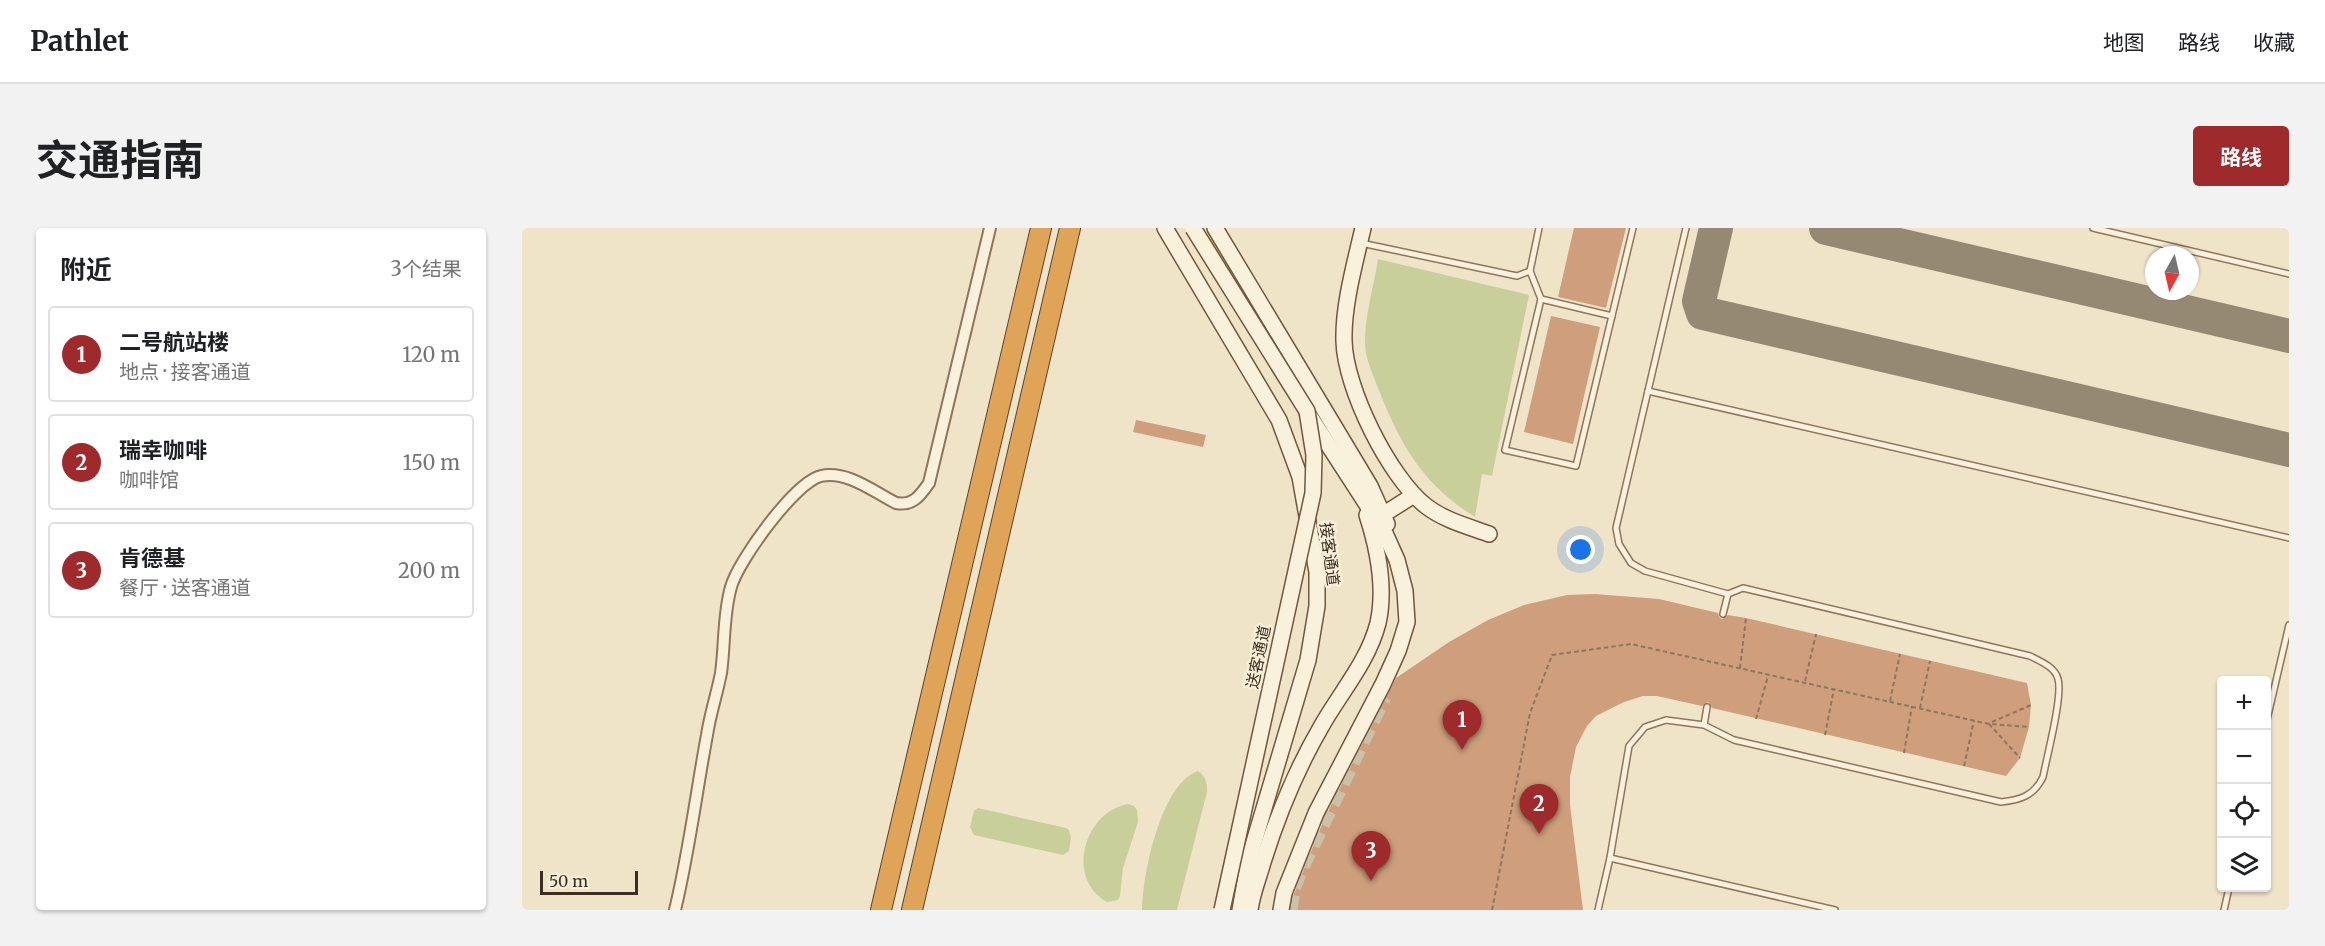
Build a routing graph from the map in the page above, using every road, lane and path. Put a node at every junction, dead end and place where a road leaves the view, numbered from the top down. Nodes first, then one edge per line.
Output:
1 (990, 228) edge
2 (1041, 228) edge
3 (1071, 228) edge
4 (1166, 228) edge
5 (1193, 228) edge
6 (1215, 228) edge
7 (1539, 228) edge
8 (1633, 228) edge
9 (1686, 228) edge
10 (2093, 228) edge
11 (2107, 230) edge
12 (1362, 235) edge
13 (1530, 271) junction
14 (2289, 274) edge
15 (1541, 299) junction
16 (1612, 316) junction
17 (1648, 391) junction
18 (1307, 411) junction
19 (1414, 495) junction
20 (1360, 496) junction
21 (1384, 514) junction
22 (1489, 534) dead end
23 (2289, 538) edge
24 (1728, 594) junction
25 (1723, 614) dead end
26 (1746, 618) dead end
27 (2289, 625) edge
28 (1816, 634) dead end
29 (1900, 654) dead end
30 (1930, 661) dead end
31 (1740, 668) dead end
32 (1768, 674) dead end
33 (1805, 682) dead end
34 (1391, 683) tunnel mouth
35 (1834, 689) dead end
36 (1890, 701) dead end
37 (2271, 702) edge
38 (2031, 705) dead end
39 (1912, 706) dead end
40 (1707, 707) dead end
41 (1920, 708) dead end
42 (1756, 719) dead end
43 (1974, 720) dead end
44 (1989, 724) junction
45 (1704, 725) junction
46 (2029, 727) dead end
47 (1825, 735) dead end
48 (1904, 753) dead end
49 (2020, 758) dead end
50 (1964, 766) dead end
51 (1610, 858) junction
52 (2228, 892) edge
53 (675, 910) edge
54 (881, 910) edge
55 (912, 910) edge
56 (1222, 910) edge
57 (1240, 910) edge
58 (1250, 910) edge
59 (1281, 910) edge
60 (1598, 910) edge
61 (1835, 910) edge
62 (2224, 910) edge

1 - 53 street
2 - 54 highway
3 - 55 highway
4 - 57 main road, 接客通道
5 - 18 main road, 送客通道, bridge
6 - 21 main road
7 - 13 lane
8 - 16 lane
9 - 17 lane
10 - 11 lane
11 - 14 lane
12 - 13 lane
12 - 19 main road
13 - 15 lane
15 - 16 lane
15 - 16 lane
17 - 23 lane
17 - 24 lane
18 - 20 main road, 送客通道
18 - 56 main road, 送客通道, bridge
19 - 21 main road
19 - 22 main road
20 - 58 main road, 送客通道
20 - 59 main road, 送客通道
21 - 34 main road
24 - 25 lane
24 - 45 lane
26 - 31 path
27 - 37 lane
28 - 33 path
29 - 36 path
30 - 41 path
32 - 42 path
35 - 47 path
38 - 44 path
39 - 48 path
40 - 45 lane
43 - 50 path
44 - 46 path
44 - 49 path
45 - 51 lane
51 - 60 lane
51 - 61 lane
52 - 62 lane

